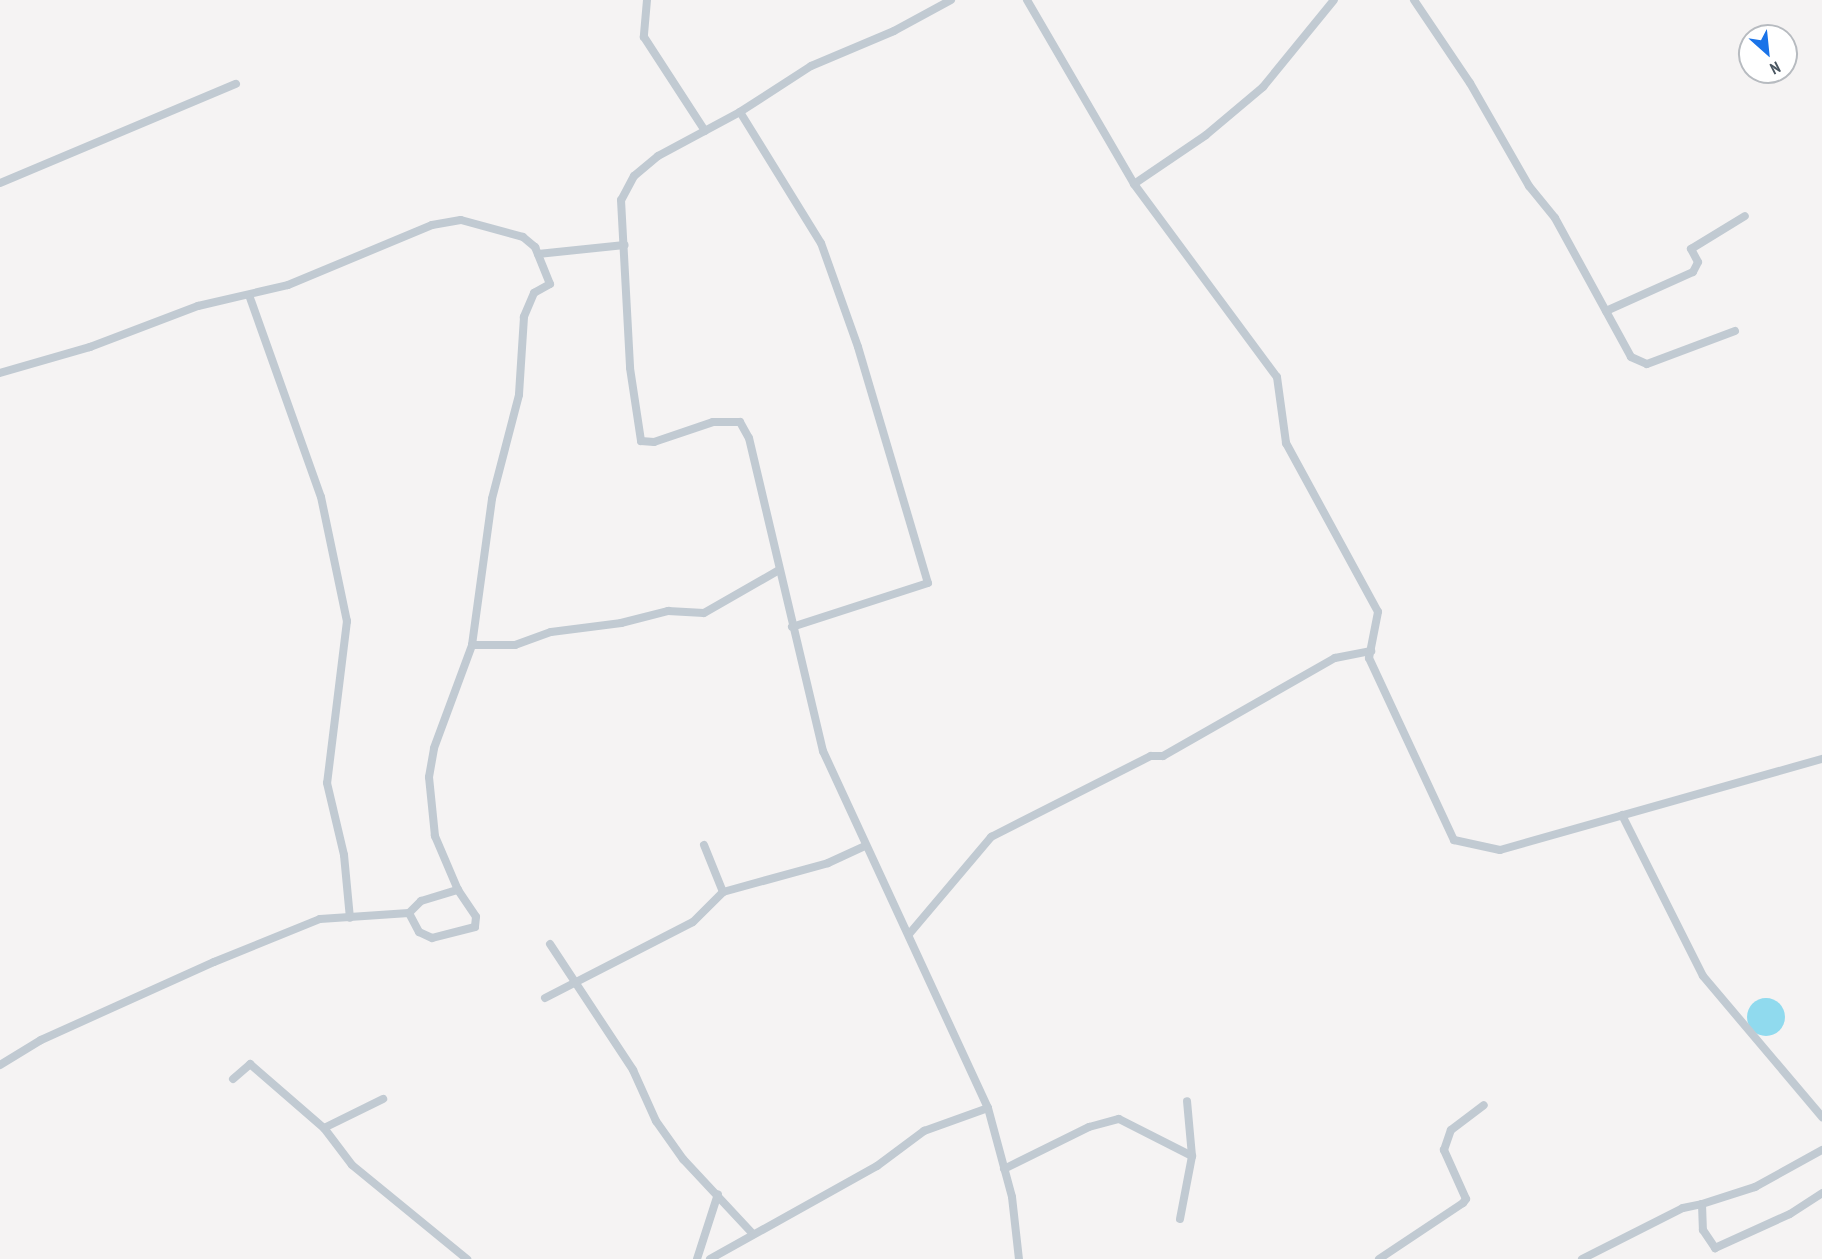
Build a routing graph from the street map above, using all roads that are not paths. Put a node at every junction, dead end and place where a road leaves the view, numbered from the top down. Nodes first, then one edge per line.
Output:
1 (647, 0) edge
2 (951, 0) edge
3 (1027, 0) edge
4 (1334, 0) edge
5 (1414, 0) edge
6 (236, 84) dead end
7 (740, 112) junction
8 (705, 131) junction
9 (0, 183) edge
10 (1134, 184) junction
11 (1745, 216) dead end
12 (626, 245) junction
13 (538, 254) junction
14 (249, 295) junction
15 (1606, 311) junction
16 (1735, 331) dead end
17 (0, 373) edge
18 (779, 570) junction
19 (792, 627) junction
20 (472, 645) junction
21 (1371, 651) junction
22 (1822, 759) edge
23 (1622, 815) junction
24 (704, 845) dead end
25 (865, 846) junction
26 (458, 890) junction
27 (723, 892) junction
28 (409, 913) junction
29 (350, 918) junction
30 (910, 933) junction
31 (550, 944) dead end
32 (575, 980) junction
33 (545, 998) dead end
34 (0, 1065) edge
35 (232, 1078) dead end
36 (383, 1099) dead end
37 (1187, 1101) dead end
38 (1484, 1105) dead end
39 (988, 1108) junction
40 (1822, 1117) edge
41 (324, 1128) junction
42 (1822, 1150) edge
43 (1192, 1156) junction
44 (1004, 1169) junction
45 (1822, 1193) edge
46 (718, 1194) junction
47 (1702, 1204) junction
48 (1180, 1219) dead end
49 (751, 1232) junction
50 (467, 1259) edge
51 (697, 1259) edge
52 (710, 1259) edge
53 (1019, 1259) edge
54 (1379, 1259) edge
55 (1582, 1259) edge

1 - 8 street
2 - 7 street
3 - 10 street
4 - 10 street
5 - 15 street
6 - 9 street
7 - 8 street
7 - 19 street
8 - 12 street
10 - 21 street
11 - 15 street
12 - 13 street
12 - 18 street
13 - 14 street
13 - 20 street
14 - 17 street
14 - 29 street
15 - 16 street
18 - 19 street
18 - 20 street
19 - 25 street
20 - 26 street
21 - 23 street
21 - 30 street
22 - 23 street
23 - 40 street
24 - 27 street
25 - 27 street
25 - 30 street
26 - 28 street
26 - 28 street
27 - 32 street
28 - 29 street
29 - 34 street
30 - 39 street
31 - 32 street
32 - 33 street
32 - 46 street
35 - 41 street
36 - 41 street
37 - 43 street
38 - 54 street
39 - 44 street
39 - 49 street
41 - 50 street
42 - 47 street
43 - 44 street
43 - 48 street
44 - 53 street
45 - 47 street
46 - 49 street
46 - 51 street
47 - 55 street
49 - 52 street

